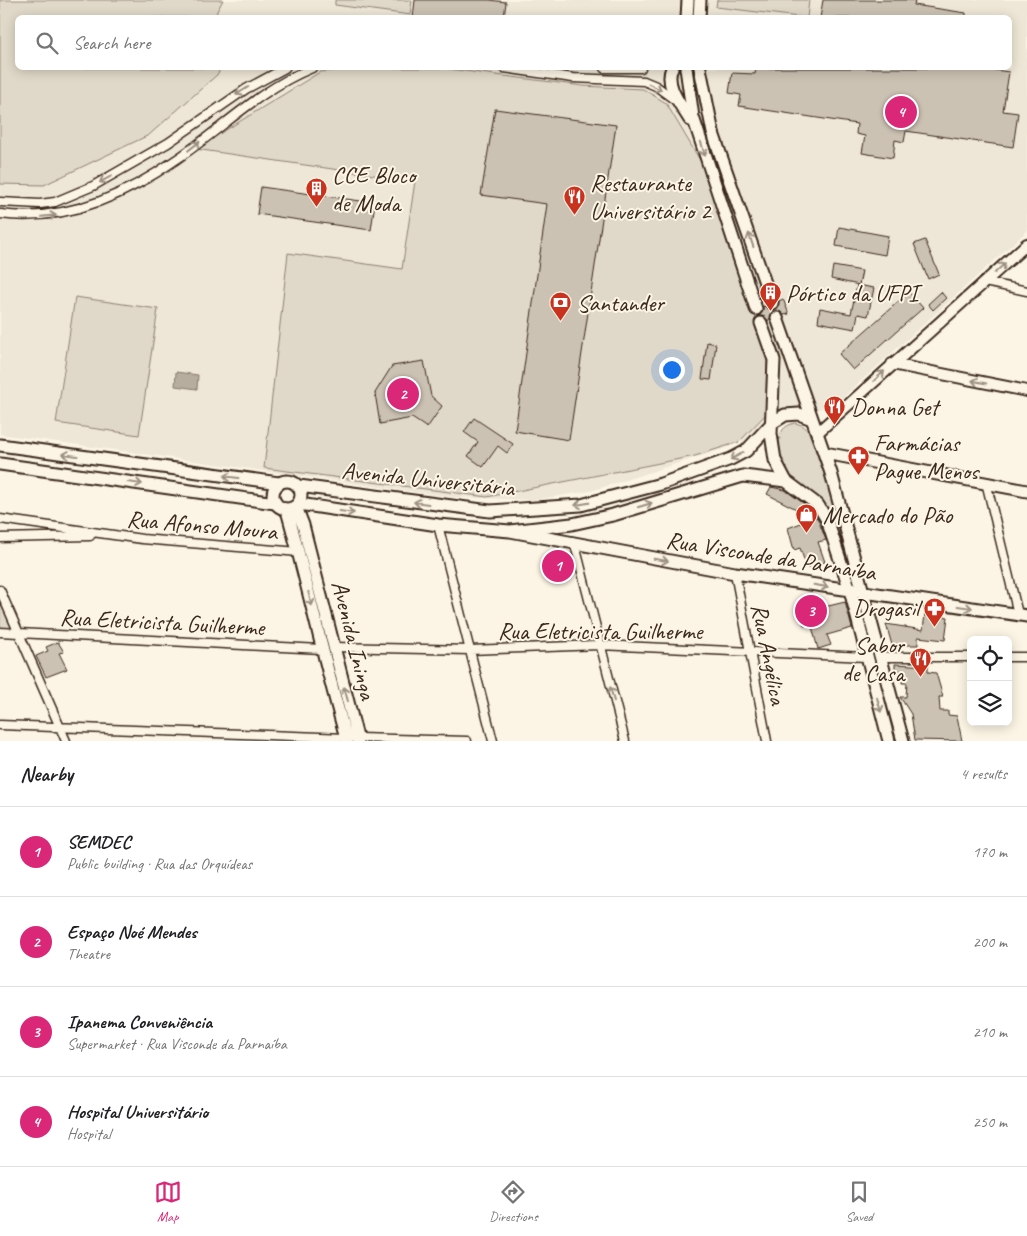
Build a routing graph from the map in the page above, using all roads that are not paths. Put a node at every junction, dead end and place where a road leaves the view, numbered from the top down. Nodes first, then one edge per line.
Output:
1 (688, 0) edge
2 (700, 0) edge
3 (687, 15) edge
4 (699, 15) edge
5 (281, 70) edge
6 (307, 70) edge
7 (518, 70) edge
8 (672, 70) edge
9 (686, 70) edge
10 (700, 70) edge
11 (682, 106) junction
12 (697, 130) junction
13 (0, 202) edge
14 (0, 214) edge
15 (1027, 244) edge
16 (762, 273) junction
17 (746, 277) junction
18 (985, 282) junction
19 (1027, 290) edge
20 (772, 303) dead end
21 (756, 309) dead end
22 (777, 318) dead end
23 (761, 323) dead end
24 (892, 364) junction
25 (1027, 391) edge
26 (812, 419) junction
27 (772, 423) junction
28 (817, 433) junction
29 (2, 446) edge
30 (825, 453) junction
31 (0, 457) edge
32 (0, 464) edge
33 (786, 481) junction
34 (986, 482) junction
35 (279, 483) junction
36 (661, 484) junction
37 (299, 486) junction
38 (1027, 491) edge
39 (665, 500) junction
40 (289, 506) junction
41 (490, 511) junction
42 (0, 519) edge
43 (438, 525) junction
44 (489, 529) junction
45 (510, 531) junction
46 (101, 534) junction
47 (0, 538) edge
48 (575, 545) junction
49 (304, 551) junction
50 (734, 573) junction
51 (0, 590) edge
52 (850, 590) junction
53 (864, 592) junction
54 (1022, 615) edge
55 (0, 632) edge
56 (18, 633) junction
57 (600, 645) junction
58 (334, 647) junction
59 (321, 649) junction
60 (470, 650) junction
61 (749, 653) junction
62 (866, 657) junction
63 (881, 657) junction
64 (967, 657) edge
65 (1012, 657) edge
66 (1027, 658) edge
67 (0, 725) edge
68 (59, 726) junction
69 (352, 739) edge
70 (66, 741) edge
71 (467, 741) edge
72 (493, 741) edge
73 (624, 741) edge
74 (767, 741) edge
75 (889, 741) edge
76 (902, 741) edge

1 - 3 main road
2 - 4 main road
5 -> 13 street
14 -> 6 street
7 -> 11 street
8 - 11 main road
9 - 12 main road
16 -> 10 main road
11 - 12 main road
12 -> 17 main road
18 -> 15 street
16 - 17 main road
16 - 20 main road
17 - 21 main road
18 - 19 street
18 - 24 street
22 - 26 main road
23 - 27 main road
25 -> 24 street
28 -> 24 street
26 - 27 main road
26 - 28 main road
27 - 33 main road
27 -> 36 main road, Avenida Universitária
28 - 30 main road
29 - 31 main road
35 -> 29 main road
30 - 34 main road
30 - 53 main road
32 -> 40 main road, Avenida Universitária
33 - 39 main road, Avenida Universitária
33 - 52 main road
34 - 38 main road
34 - 54 street
35 - 37 main road, Avenida Universitária
35 - 40 main road
36 - 39 main road
36 -> 41 main road, Avenida Universitária
37 - 40 main road
41 -> 37 main road, Avenida Universitária
45 -> 39 main road, Avenida Universitária
40 -> 43 main road, Avenida Universitária
40 - 49 main road
41 - 44 main road
42 - 46 street, Rua Afonso Moura
43 - 44 main road, Avenida Universitária
43 - 60 street
44 - 45 main road, Avenida Universitária
45 - 48 main road, Rua Visconde da Parnaíba
46 - 47 street, Rua Afonso Moura
46 - 49 street, Rua Afonso Moura
48 -> 50 main road, Rua Visconde da Parnaíba
48 - 57 street
49 - 58 main road, Avenida Ininga
49 -> 59 main road, Avenida Ininga
50 -> 52 main road, Rua Visconde da Parnaíba
50 - 61 street, Rua Angélica
51 - 56 street
52 - 53 main road, Rua Visconde da Parnaíba
52 - 62 main road
53 -> 54 main road, Rua Visconde da Parnaíba
53 - 63 main road
55 - 56 street, Rua Eletricista Guilherme
56 - 59 street, Rua Eletricista Guilherme
56 - 68 street
57 - 60 street, Rua Eletricista Guilherme
57 - 61 street, Rua Eletricista Guilherme
73 -> 57 street
58 - 59 main road
58 - 60 street, Rua Eletricista Guilherme
69 -> 58 main road, Avenida Ininga
59 - 69 main road, Avenida Ininga
60 - 72 street
61 - 62 street, Rua Eletricista Guilherme
61 - 74 street, Rua Angélica
62 -> 75 main road
63 - 64 street
63 - 76 main road
65 - 66 street
67 - 68 street
68 - 69 street
68 - 70 street
69 - 71 street

